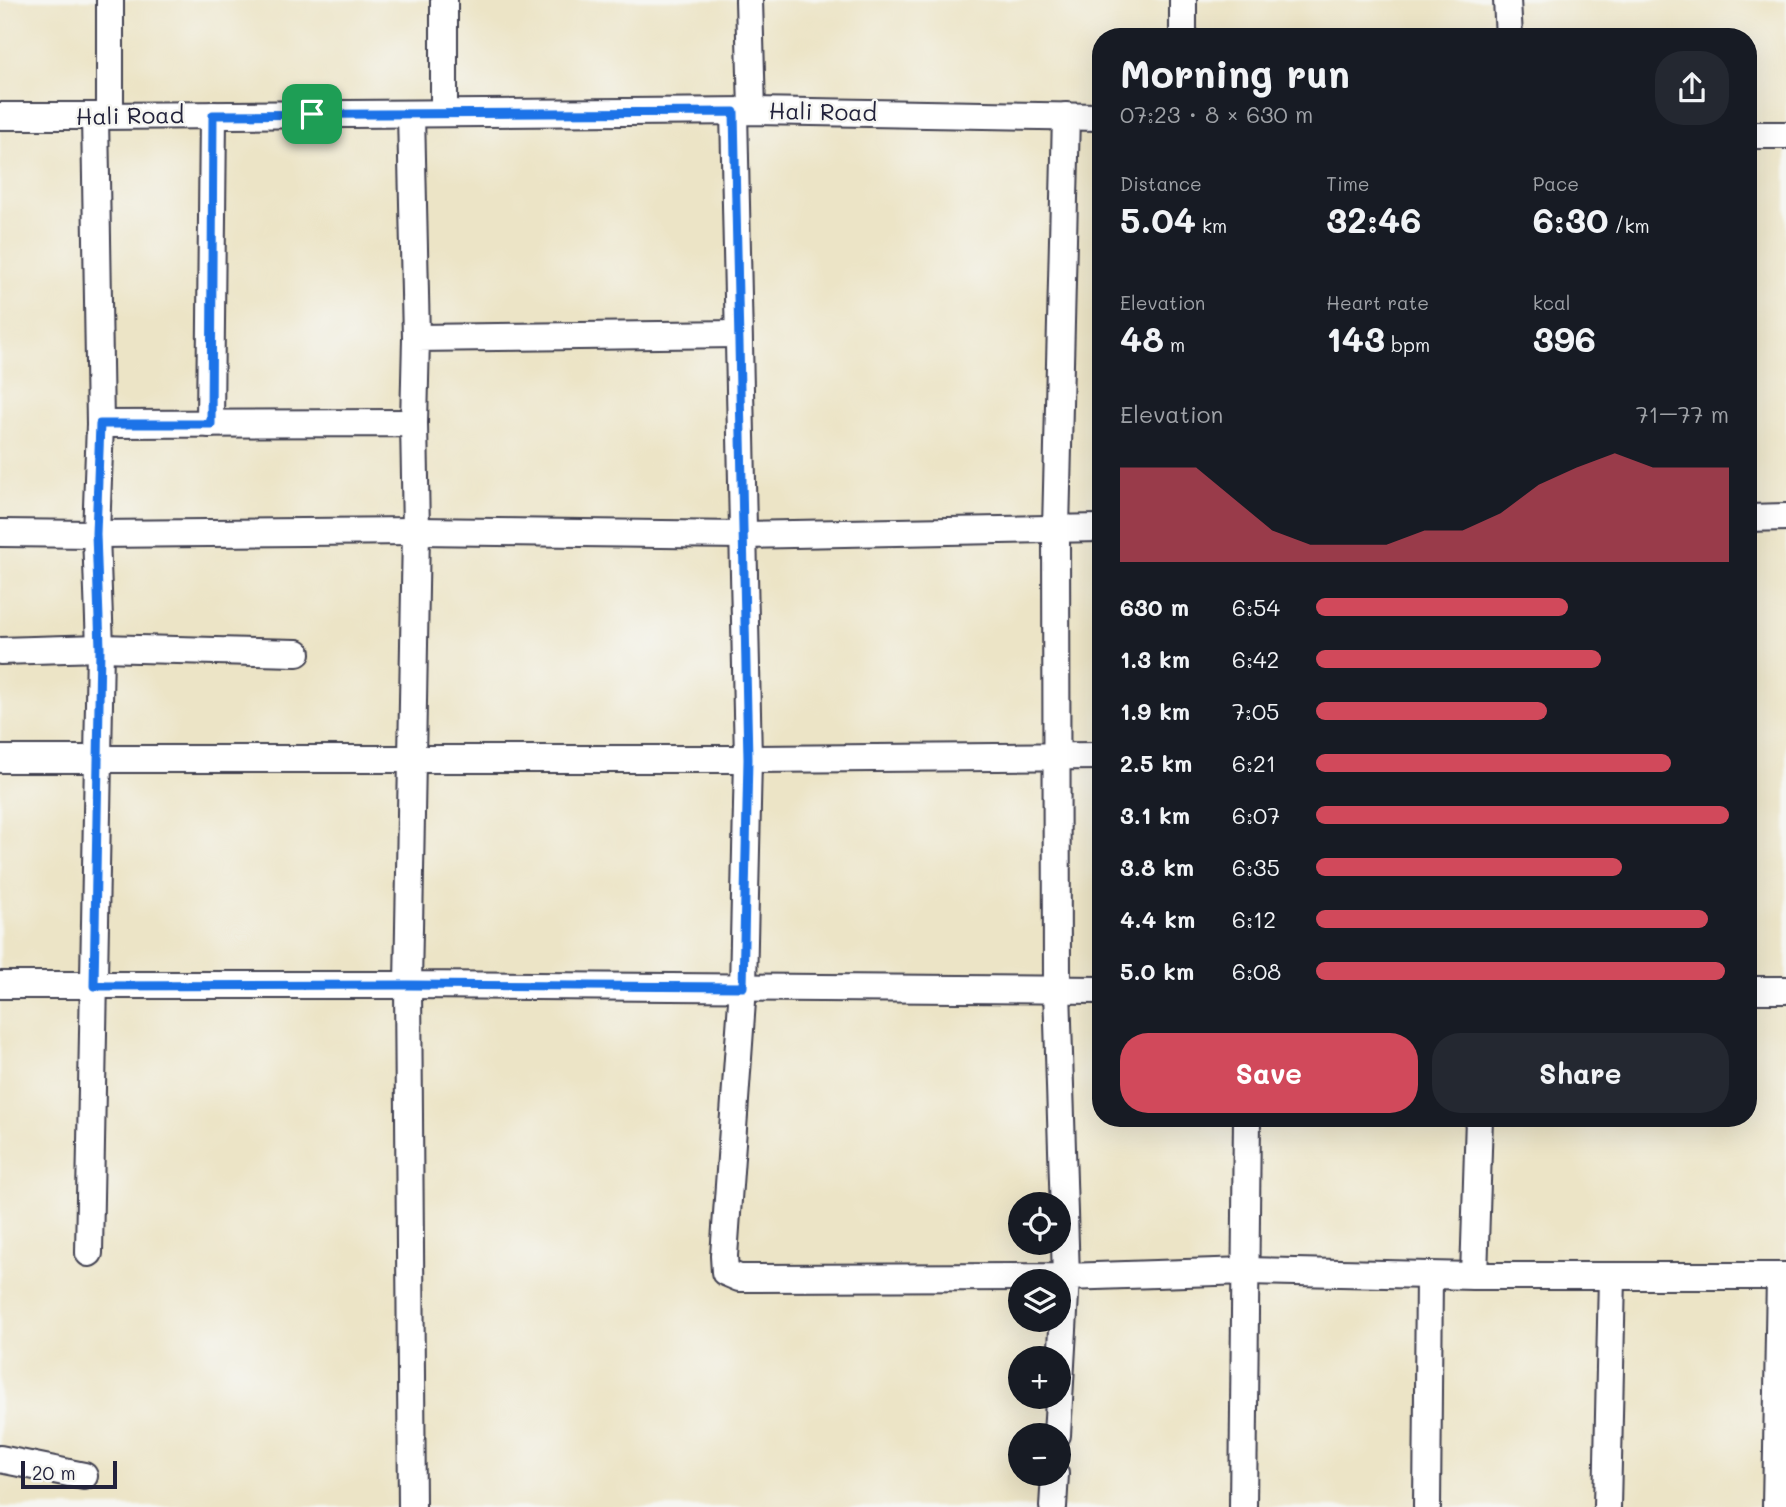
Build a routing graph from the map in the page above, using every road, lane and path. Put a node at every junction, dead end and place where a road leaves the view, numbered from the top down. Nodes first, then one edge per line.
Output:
1 (110, 0) edge
2 (444, 0) edge
3 (749, 0) edge
4 (1184, 0) edge
5 (1507, 0) edge
6 (1183, 28) edge
7 (1509, 28) edge
8 (743, 111) junction
9 (444, 113) junction
10 (411, 114) junction
11 (213, 115) junction
12 (0, 116) edge
13 (102, 116) junction
14 (1066, 116) junction
15 (1092, 117) edge
16 (1757, 135) edge
17 (1786, 135) edge
18 (738, 334) junction
19 (416, 338) junction
20 (414, 423) junction
21 (100, 424) junction
22 (211, 424) junction
23 (1786, 517) edge
24 (1757, 518) edge
25 (1092, 528) edge
26 (1056, 529) junction
27 (416, 531) junction
28 (0, 533) edge
29 (96, 534) junction
30 (742, 535) junction
31 (100, 648) junction
32 (0, 651) edge
33 (297, 653) dead end
34 (1058, 757) junction
35 (1092, 757) edge
36 (0, 759) edge
37 (97, 759) junction
38 (748, 759) junction
39 (411, 760) junction
40 (0, 985) edge
41 (408, 985) junction
42 (94, 986) junction
43 (743, 987) junction
44 (1057, 990) junction
45 (1092, 990) edge
46 (1757, 990) edge
47 (1786, 990) edge
48 (1247, 1127) edge
49 (1479, 1127) edge
50 (89, 1253) dead end
51 (1066, 1269) edge
52 (1246, 1272) junction
53 (1429, 1275) junction
54 (1474, 1276) junction
55 (1612, 1276) junction
56 (1783, 1276) edge
57 (1008, 1277) edge
58 (1071, 1277) edge
59 (1063, 1332) edge
60 (1058, 1423) edge
61 (0, 1460) edge
62 (84, 1476) dead end
63 (1054, 1486) edge
64 (412, 1507) edge
65 (1052, 1507) edge
66 (1243, 1507) edge
67 (1427, 1507) edge
68 (1607, 1507) edge
69 (1776, 1507) edge

1 - 13 street
2 - 9 street
3 - 8 street
4 - 6 street
5 - 7 street
8 - 9 street, Hali Road
8 - 14 street, Hali Road
8 - 18 street
9 - 10 street, Hali Road
10 - 11 street, Hali Road
10 - 19 street
11 - 13 street, Hali Road
11 - 22 street
12 - 13 street, Hali Road
13 - 21 street
14 - 15 street, Hali Road
14 - 26 street
16 - 17 street
18 - 19 street
18 - 30 street
19 - 20 street
20 - 22 street
20 - 27 street
21 - 22 street
21 - 29 street
23 - 24 street
25 - 26 street
26 - 30 street
26 - 34 street
27 - 29 street
27 - 30 street
27 - 39 street
28 - 29 street
29 - 31 street
30 - 38 street
31 - 32 street
31 - 33 street
31 - 37 street
34 - 35 street
34 - 38 street
34 - 44 street
36 - 37 street
37 - 39 street
37 - 42 street
38 - 39 street
38 - 43 street
39 - 41 street
40 - 42 street
41 - 42 street
41 - 43 street
41 - 64 street
42 - 50 street
43 - 44 street
43 - 57 street
44 - 45 street
44 - 51 street
46 - 47 street
48 - 52 street
49 - 54 street
52 - 53 street
52 - 58 street
52 - 66 street
53 - 54 street
53 - 67 street
54 - 55 street
55 - 56 street
55 - 68 street
56 - 69 street
59 - 60 street
61 - 62 street
63 - 65 street

